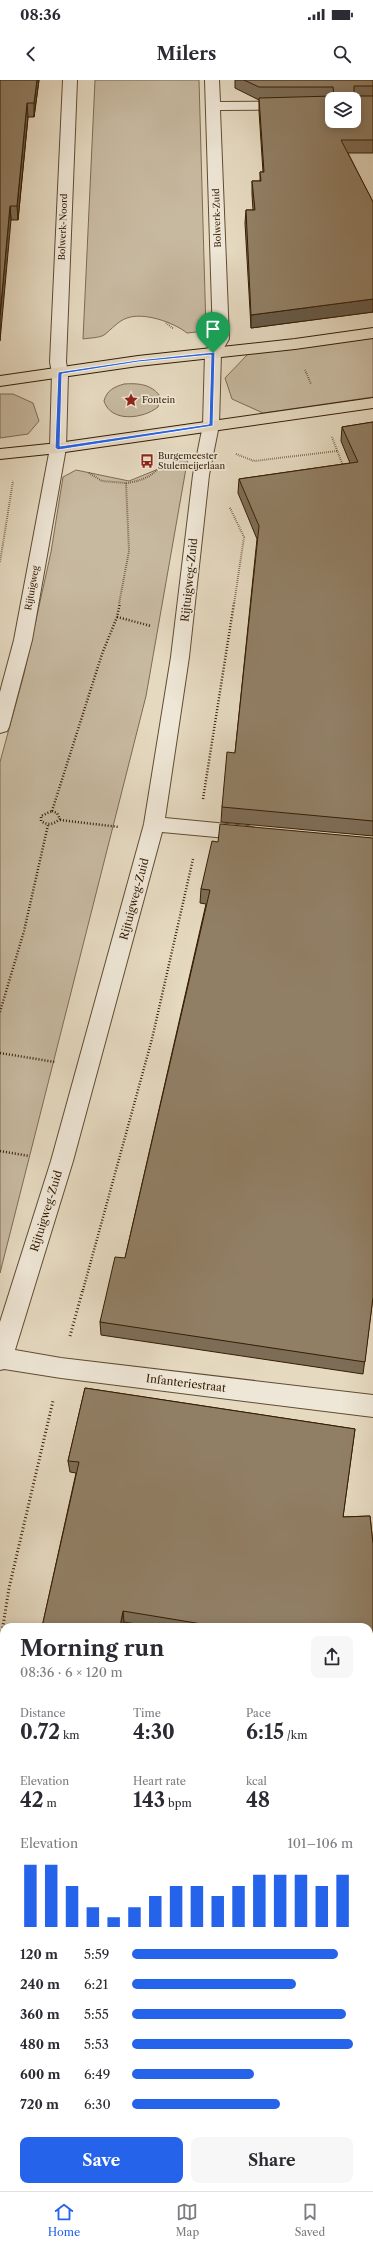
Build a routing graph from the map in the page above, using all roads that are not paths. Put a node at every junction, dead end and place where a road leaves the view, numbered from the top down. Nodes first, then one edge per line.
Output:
1 (70, 80) edge
2 (212, 80) edge
3 (325, 105) edge
4 (213, 106) junction
5 (373, 333) edge
6 (213, 353) junction
7 (60, 373) junction
8 (0, 381) edge
9 (373, 403) edge
10 (211, 425) junction
11 (58, 448) junction
12 (0, 454) edge
13 (0, 726) edge
14 (153, 828) junction
15 (270, 835) edge
16 (0, 1359) edge
17 (373, 1406) edge

1 - 7 street, Bolwerk-Noord
2 - 4 street, Bolwerk-Zuid
3 - 4 street
4 - 6 street, Bolwerk-Zuid
5 - 6 main road
6 - 7 main road
6 - 10 street, Rijtuigweg-Zuid
7 - 8 main road
7 - 11 street, Bolwerk-Noord
9 - 10 main road
10 - 11 main road
10 - 14 street, Rijtuigweg-Zuid
11 - 12 main road
11 - 13 street, Rijtuigweg
14 - 15 street
14 - 16 street, Rijtuigweg-Zuid
16 - 17 street, Infanteriestraat

